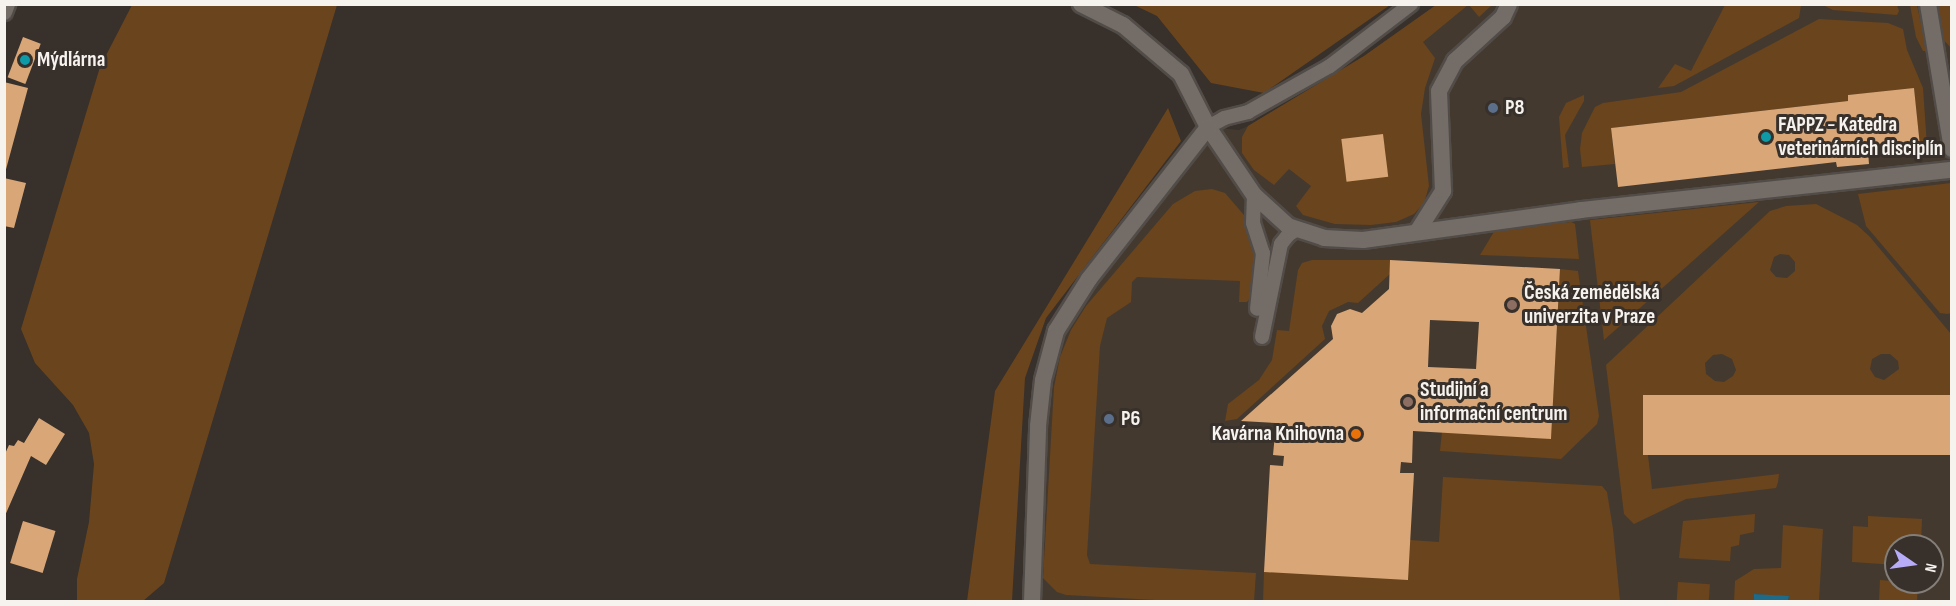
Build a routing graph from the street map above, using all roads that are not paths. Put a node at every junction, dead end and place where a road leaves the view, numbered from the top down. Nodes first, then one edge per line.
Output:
1 (7, 4) edge
2 (1081, 4) edge
3 (1411, 4) edge
4 (1509, 4) edge
5 (1928, 4) edge
6 (4, 12) edge
7 (1208, 128) junction
8 (1952, 149) edge
9 (1952, 170) edge
10 (1254, 195) junction
11 (1297, 229) junction
12 (1417, 232) junction
13 (1257, 309) dead end
14 (1262, 337) dead end
15 (1032, 602) edge

1 - 6 street
2 - 7 street
3 - 7 lane
4 - 12 street
5 - 8 street
7 - 10 street
7 - 15 street
9 - 12 street
10 - 11 street
10 - 13 lane
11 - 12 street
11 - 14 lane

